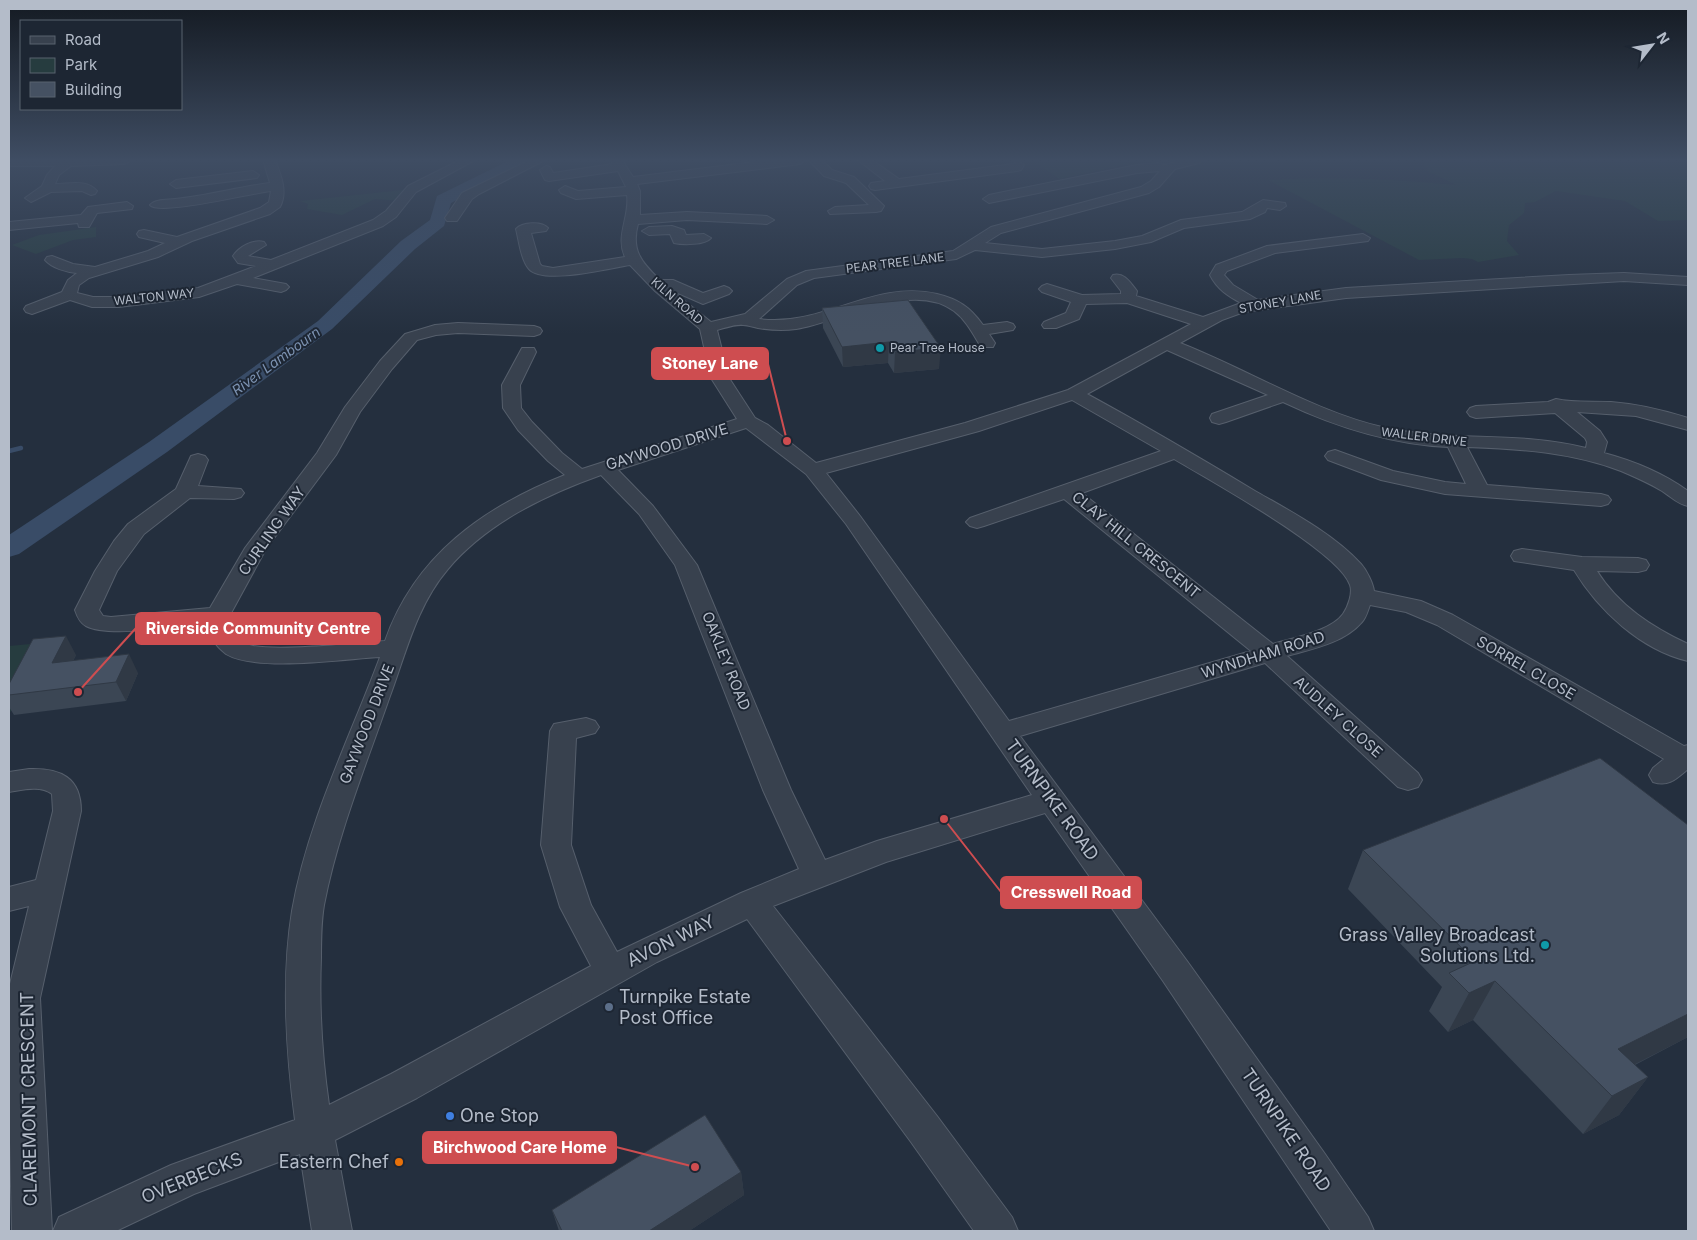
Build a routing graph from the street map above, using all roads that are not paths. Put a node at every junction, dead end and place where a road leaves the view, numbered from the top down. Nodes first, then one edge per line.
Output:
1 (87, 218) edge
2 (246, 218) edge
3 (387, 218) edge
4 (632, 218) edge
5 (676, 218) edge
6 (724, 218) edge
7 (1041, 218) edge
8 (1239, 218) edge
9 (767, 220) dead end
10 (23, 225) junction
11 (9, 226) edge
12 (630, 226) junction
13 (330, 228) dead end
14 (541, 228) dead end
15 (353, 233) junction
16 (144, 234) dead end
17 (9, 236) edge
18 (704, 238) dead end
19 (1362, 238) dead end
20 (179, 242) junction
21 (328, 242) junction
22 (259, 245) dead end
23 (973, 246) junction
24 (356, 248) dead end
25 (52, 260) dead end
26 (633, 260) junction
27 (275, 265) junction
28 (94, 271) junction
29 (1118, 278) dead end
30 (238, 279) junction
31 (1688, 281) edge
32 (658, 285) junction
33 (281, 287) dead end
34 (1047, 289) dead end
35 (724, 291) dead end
36 (70, 296) junction
37 (1128, 298) junction
38 (1082, 300) junction
39 (1256, 305) junction
40 (32, 309) dead end
41 (744, 320) junction
42 (1204, 323) junction
43 (1050, 325) dead end
44 (708, 327) junction
45 (1007, 327) dead end
46 (526, 328) dead end
47 (1166, 344) junction
48 (530, 357) dead end
49 (1074, 394) junction
50 (1282, 396) junction
51 (1556, 404) junction
52 (1476, 412) dead end
53 (1234, 418) dead end
54 (748, 422) junction
55 (1688, 424) edge
56 (1455, 442) junction
57 (1175, 452) junction
58 (1335, 456) dead end
59 (1593, 456) junction
60 (198, 460) dead end
61 (604, 467) junction
62 (813, 470) junction
63 (579, 476) junction
64 (1068, 491) junction
65 (1480, 491) junction
66 (185, 492) junction
67 (234, 493) dead end
68 (1601, 500) dead end
69 (1688, 500) edge
70 (975, 522) dead end
71 (1522, 556) dead end
72 (1582, 564) junction
73 (1638, 565) dead end
74 (1362, 596) junction
75 (218, 615) junction
76 (396, 648) junction
77 (1269, 653) junction
78 (1688, 653) edge
79 (586, 727) dead end
80 (1002, 732) junction
81 (1678, 762) edge
82 (1408, 780) dead end
83 (9, 782) edge
84 (1050, 800) junction
85 (817, 875) junction
86 (48, 889) junction
87 (9, 899) edge
88 (752, 902) junction
89 (610, 971) junction
90 (16, 1000) edge
91 (18, 1131) edge
92 (313, 1131) junction
93 (32, 1231) edge
94 (73, 1231) edge
95 (332, 1231) edge
96 (998, 1231) edge
97 (1354, 1231) edge

1 - 10 street
2 - 20 street
3 - 15 street, WALTON WAY
4 - 12 street
5 - 12 street
6 - 9 street
7 - 23 street, PEAR TREE LANE
8 - 23 street
10 - 11 street
10 - 17 street
12 - 18 street
12 - 26 street
13 - 15 street
14 - 26 street
15 - 21 street, WALTON WAY
16 - 20 street
19 - 39 street
20 - 28 street
21 - 24 street
21 - 27 street, WALTON WAY
22 - 27 street
23 - 41 street, PEAR TREE LANE
25 - 28 street
26 - 32 street, KILN ROAD
27 - 30 street, WALTON WAY
28 - 36 street
29 - 37 street
30 - 33 street, WALTON WAY
30 - 36 street, WALTON WAY
31 - 39 street, STONEY LANE
32 - 35 street
32 - 44 street, KILN ROAD
34 - 38 street
36 - 40 street
37 - 38 street
37 - 42 street
38 - 43 street
39 - 42 street, STONEY LANE
41 - 44 street, PEAR TREE LANE
41 - 45 street
42 - 47 street, STONEY LANE
44 - 54 street, KILN ROAD
46 - 75 street, CURLING WAY
47 - 49 street, STONEY LANE
47 - 50 street, WALLER DRIVE
48 - 63 street
49 - 57 street
49 - 62 street, STONEY LANE
50 - 53 street
50 - 56 street, WALLER DRIVE
51 - 52 street
51 - 55 street
51 - 59 street
54 - 61 street, GAYWOOD DRIVE
54 - 62 street, KILN ROAD
56 - 59 street, WALLER DRIVE
56 - 65 street
57 - 64 street, CLAY HILL CRESCENT
57 - 74 street
58 - 65 street
59 - 69 street, WALLER DRIVE
60 - 66 street
61 - 63 street, GAYWOOD DRIVE
61 - 85 street, OAKLEY ROAD
62 - 80 street, TURNPIKE ROAD
63 - 76 street, GAYWOOD DRIVE
64 - 70 street
64 - 77 street, CLAY HILL CRESCENT
65 - 68 street
66 - 67 street
66 - 75 street
71 - 72 street
72 - 73 street
72 - 78 street
74 - 77 street, WYNDHAM ROAD
74 - 81 street, SORREL CLOSE
75 - 76 street
76 - 92 street, GAYWOOD DRIVE
77 - 80 street, WYNDHAM ROAD
77 - 82 street, AUDLEY CLOSE
79 - 89 street
80 - 84 street, TURNPIKE ROAD
83 - 86 street, CLAREMONT CRESCENT
84 - 85 street, AVON WAY
84 - 97 street, TURNPIKE ROAD
85 - 88 street, AVON WAY
86 - 87 street
86 - 90 street, CLAREMONT CRESCENT
88 - 89 street, AVON WAY
88 - 96 street
89 - 92 street, AVON WAY
90 - 91 street, CLAREMONT CRESCENT
91 - 93 street, CLAREMONT CRESCENT
92 - 94 street, OVERBECKS
92 - 95 street, GAYWOOD DRIVE

